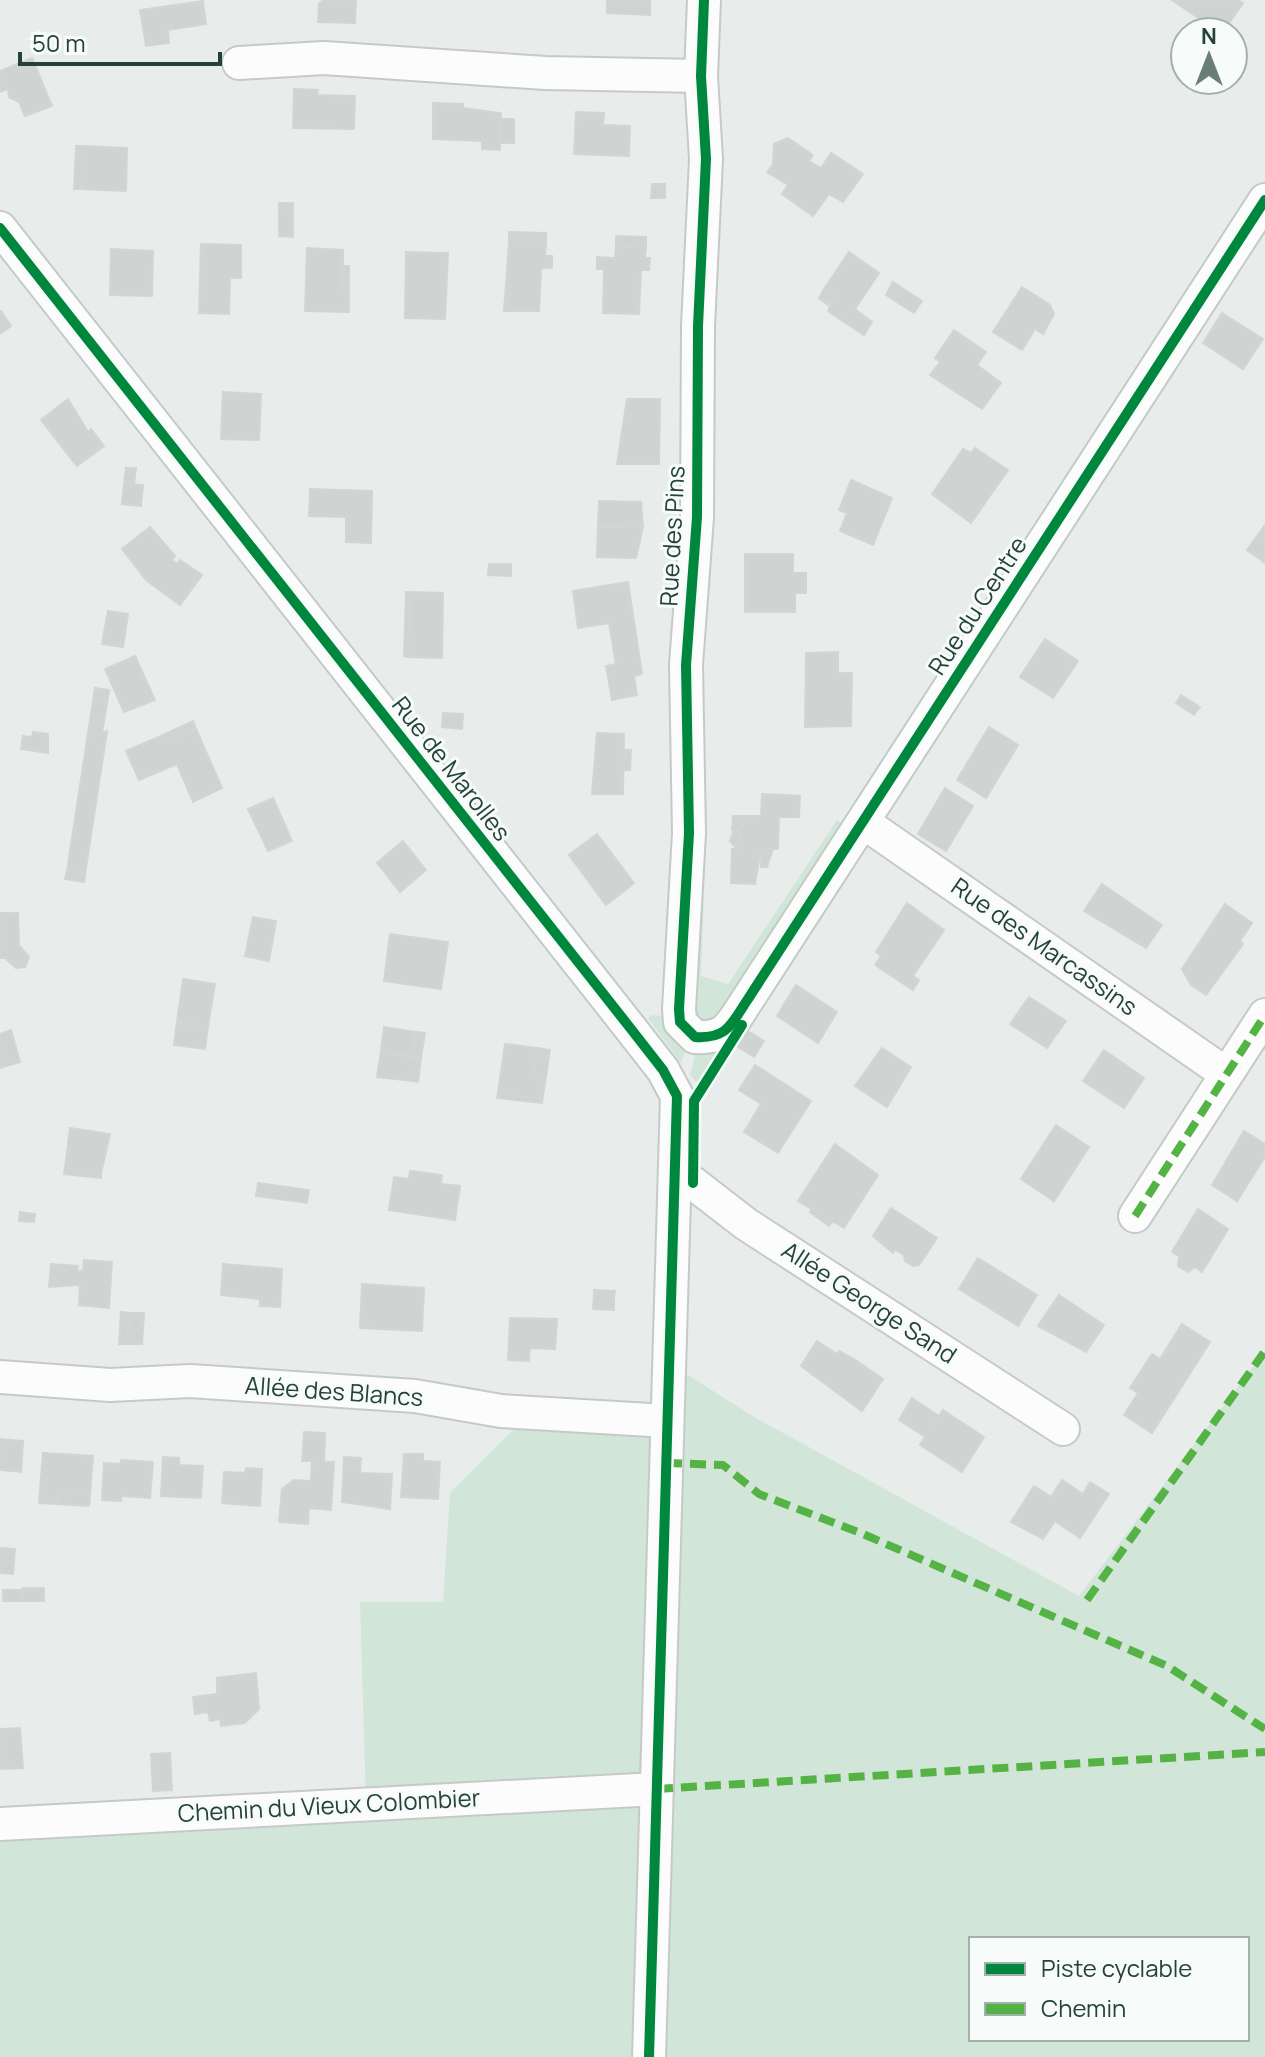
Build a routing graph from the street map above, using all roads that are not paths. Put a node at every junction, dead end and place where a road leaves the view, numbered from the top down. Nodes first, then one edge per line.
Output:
1 (704, 0) edge
2 (239, 63) dead end
3 (701, 76) junction
4 (1265, 200) edge
5 (0, 228) edge
6 (863, 822) junction
7 (1265, 1015) edge
8 (724, 1034) joint
9 (1225, 1073) junction
10 (675, 1184) junction
11 (1135, 1216) dead end
12 (0, 1377) edge
13 (667, 1412) junction
14 (1063, 1429) dead end
15 (657, 1789) junction
16 (0, 1824) edge
17 (649, 2057) edge

1 - 3 street, Rue des Pins
2 - 3 street
3 - 8 street, Rue des Pins
4 - 6 street, Rue du Centre
5 - 10 street, Rue de Marolles
6 - 8 street, Rue du Centre
6 - 9 street, Rue des Marcassins
7 - 9 street
9 - 11 street
10 - 13 street, Rue de Marolles
10 - 14 street, Allée George Sand
12 - 13 street, Allée des Blancs
13 - 15 street, Rue de Marolles
15 - 16 street, Chemin du Vieux Colombier
15 - 17 street, Rue de Marolles

